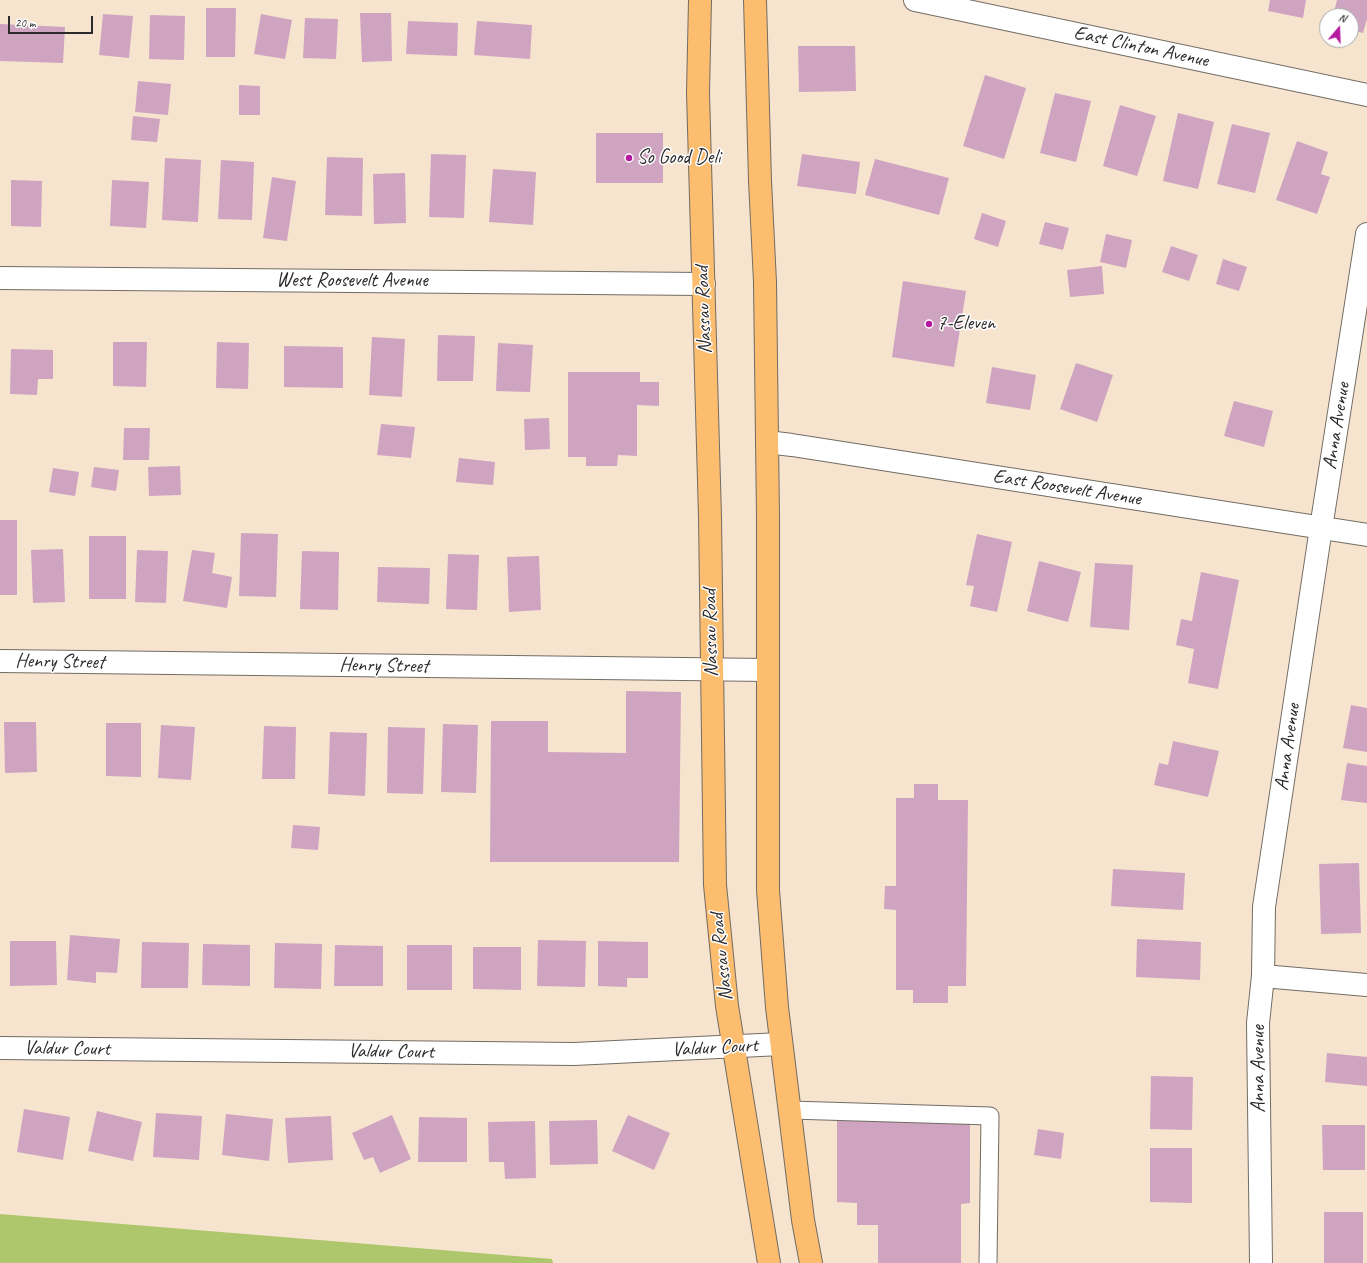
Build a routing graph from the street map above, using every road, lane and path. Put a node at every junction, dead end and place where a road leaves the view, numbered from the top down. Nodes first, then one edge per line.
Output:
1 (700, 0) edge
2 (755, 0) edge
3 (915, 0) edge
4 (1367, 95) edge
5 (1367, 234) edge
6 (0, 278) edge
7 (704, 284) junction
8 (767, 442) junction
9 (1321, 528) junction
10 (1367, 535) edge
11 (0, 661) edge
12 (712, 669) junction
13 (768, 670) junction
14 (1263, 976) junction
15 (1367, 985) edge
16 (781, 1044) junction
17 (734, 1047) junction
18 (0, 1048) edge
19 (790, 1110) junction
20 (769, 1263) edge
21 (811, 1263) edge
22 (988, 1263) edge
23 (1261, 1263) edge

1 - 7 main road, Nassau Road
2 - 8 main road
3 - 4 street, East Clinton Avenue
5 - 9 street, Anna Avenue
6 - 7 street, West Roosevelt Avenue
7 - 12 main road, Nassau Road
8 - 9 street, East Roosevelt Avenue
8 - 13 main road
9 - 10 street, East Roosevelt Avenue
9 - 14 street, Anna Avenue
11 - 12 street, Henry Street
12 - 13 street, Henry Street
12 - 17 main road, Nassau Road
13 - 16 main road
14 - 15 street
14 - 23 street, Anna Avenue
16 - 17 street, Valdur Court
16 - 19 main road
17 - 18 street, Valdur Court
17 - 20 main road, Nassau Road
19 - 21 main road
19 - 22 lane

